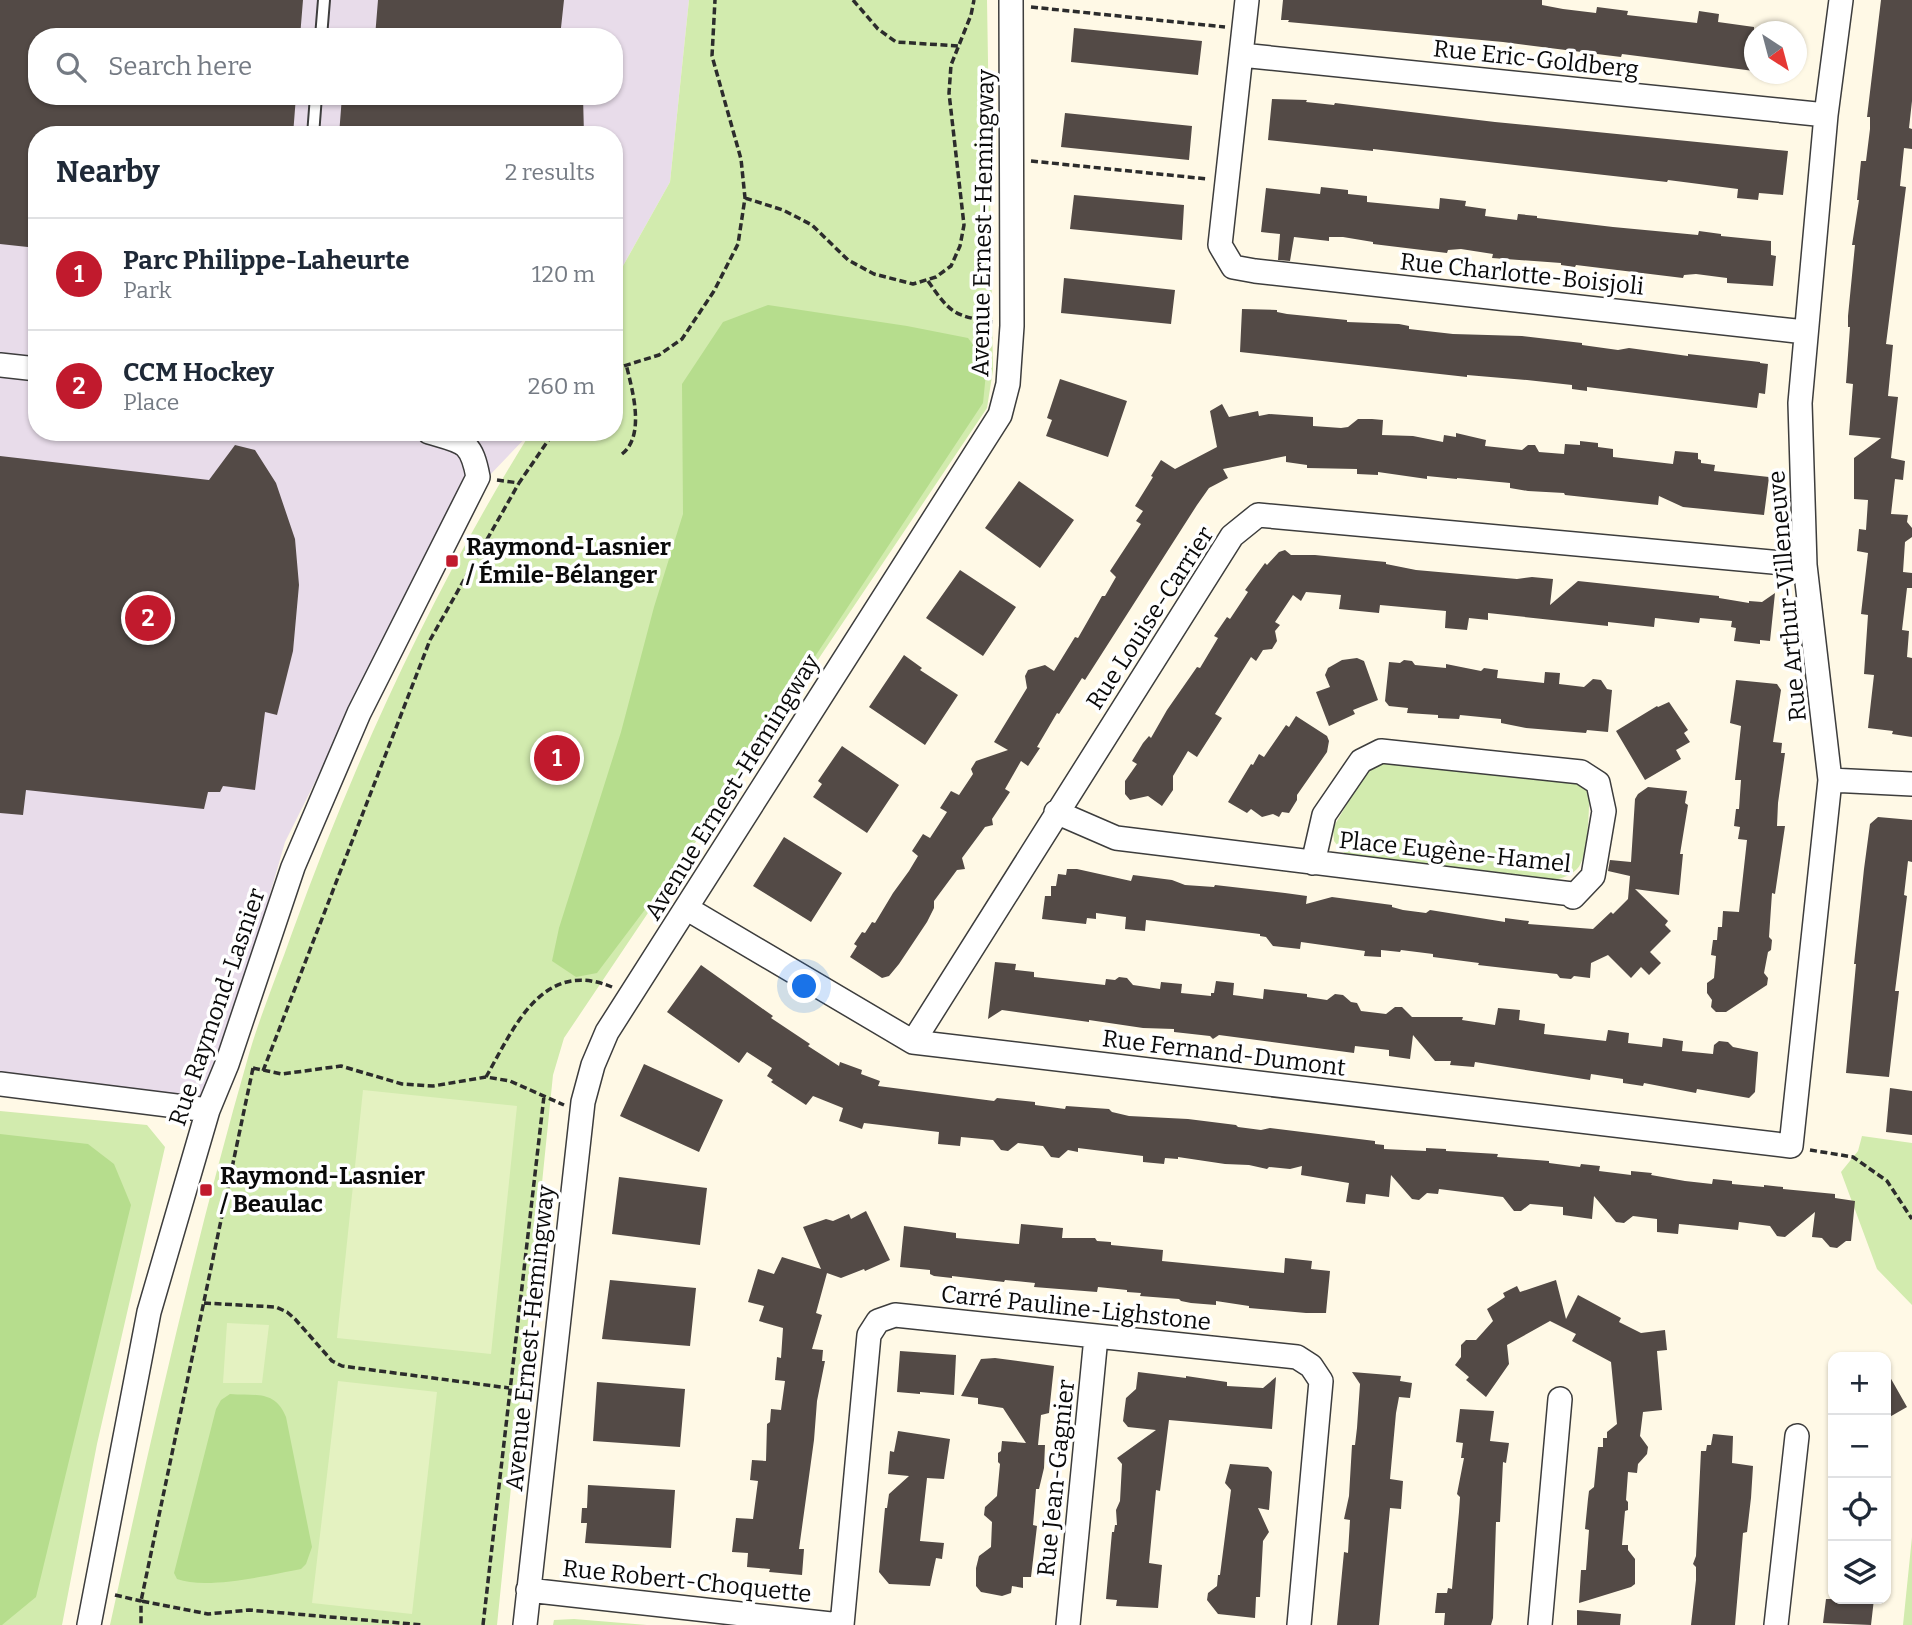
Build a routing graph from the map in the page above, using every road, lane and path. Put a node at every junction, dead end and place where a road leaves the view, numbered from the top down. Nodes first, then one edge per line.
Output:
1 (324, 0) edge
2 (715, 0) edge
3 (853, 0) edge
4 (974, 0) edge
5 (1247, 0) edge
6 (1841, 0) edge
7 (1011, 2) edge
8 (1226, 27) dead end
9 (322, 28) edge
10 (959, 46) junction
11 (1241, 55) junction
12 (315, 105) edge
13 (1826, 115) junction
14 (314, 126) edge
15 (1012, 159) junction
16 (1206, 179) dead end
17 (745, 198) junction
18 (928, 281) junction
19 (1012, 326) junction
20 (1805, 332) junction
21 (626, 364) junction
22 (0, 365) edge
23 (623, 365) edge
24 (28, 368) edge
25 (462, 441) edge
26 (548, 441) edge
27 (622, 454) dead end
28 (478, 478) junction
29 (519, 483) junction
30 (1805, 565) junction
31 (1830, 780) junction
32 (1912, 784) edge
33 (1056, 812) junction
34 (1313, 863) junction
35 (686, 908) junction
36 (612, 988) dead end
37 (913, 1042) junction
38 (263, 1071) junction
39 (486, 1077) junction
40 (0, 1084) edge
41 (544, 1096) junction
42 (583, 1101) junction
43 (208, 1110) junction
44 (1791, 1146) junction
45 (1912, 1219) edge
46 (204, 1303) junction
47 (1096, 1337) junction
48 (509, 1388) junction
49 (1560, 1399) dead end
50 (1797, 1436) dead end
51 (528, 1590) junction
52 (96, 1591) junction
53 (141, 1601) junction
54 (89, 1625) edge
55 (141, 1625) edge
56 (423, 1625) edge
57 (483, 1625) edge
58 (525, 1625) edge
59 (841, 1625) edge
60 (1068, 1625) edge
61 (1299, 1625) edge
62 (1540, 1625) edge
63 (1776, 1625) edge

1 - 9 lane
2 - 17 path
3 - 10 path
4 - 10 path
5 - 11 street
6 - 13 street, Rue Arthur-Villeneuve
7 - 8 path
7 - 15 street, Avenue Ernest-Hemingway
10 - 18 path
11 - 13 street, Rue Eric-Goldberg
11 - 20 street, Rue Charlotte-Boisjoli
12 - 14 lane
13 - 20 street, Rue Arthur-Villeneuve
15 - 16 path
15 - 19 street, Avenue Ernest-Hemingway
17 - 18 path
17 - 21 path
18 - 19 path
19 - 35 street, Avenue Ernest-Hemingway
20 - 30 street, Rue Arthur-Villeneuve
21 - 23 path
21 - 27 path
22 - 24 street
25 - 28 street
26 - 29 path
28 - 29 path
28 - 43 street, Rue Raymond-Lasnier
29 - 38 path
30 - 31 street, Rue Arthur-Villeneuve
30 - 33 street, Rue Louise-Carrier
31 - 32 street
31 - 44 street, Rue Arthur-Villeneuve
33 - 34 street, Place Eugène-Hamel
33 - 37 street, Rue Louise-Carrier
34 - 34 street, Place Eugène-Hamel
35 - 37 street, Rue Fernand-Dumont
35 - 42 street, Avenue Ernest-Hemingway
36 - 39 path
37 - 44 street, Rue Fernand-Dumont
38 - 39 path
38 - 46 path
39 - 41 path
40 - 43 street
41 - 42 path
41 - 48 path
42 - 51 street, Avenue Ernest-Hemingway
43 - 52 street, Rue Raymond-Lasnier
44 - 45 path
46 - 48 path
46 - 53 path
47 - 59 street, Carré Pauline-Lighstone
47 - 60 street, Rue Jean-Gagnier
47 - 61 street, Carré Pauline-Lighstone
48 - 57 path
49 - 62 street
50 - 63 street
51 - 58 street, Avenue Ernest-Hemingway
51 - 59 street, Rue Robert-Choquette
52 - 53 path
52 - 54 street, Rue Raymond-Lasnier
53 - 55 path
53 - 56 path

